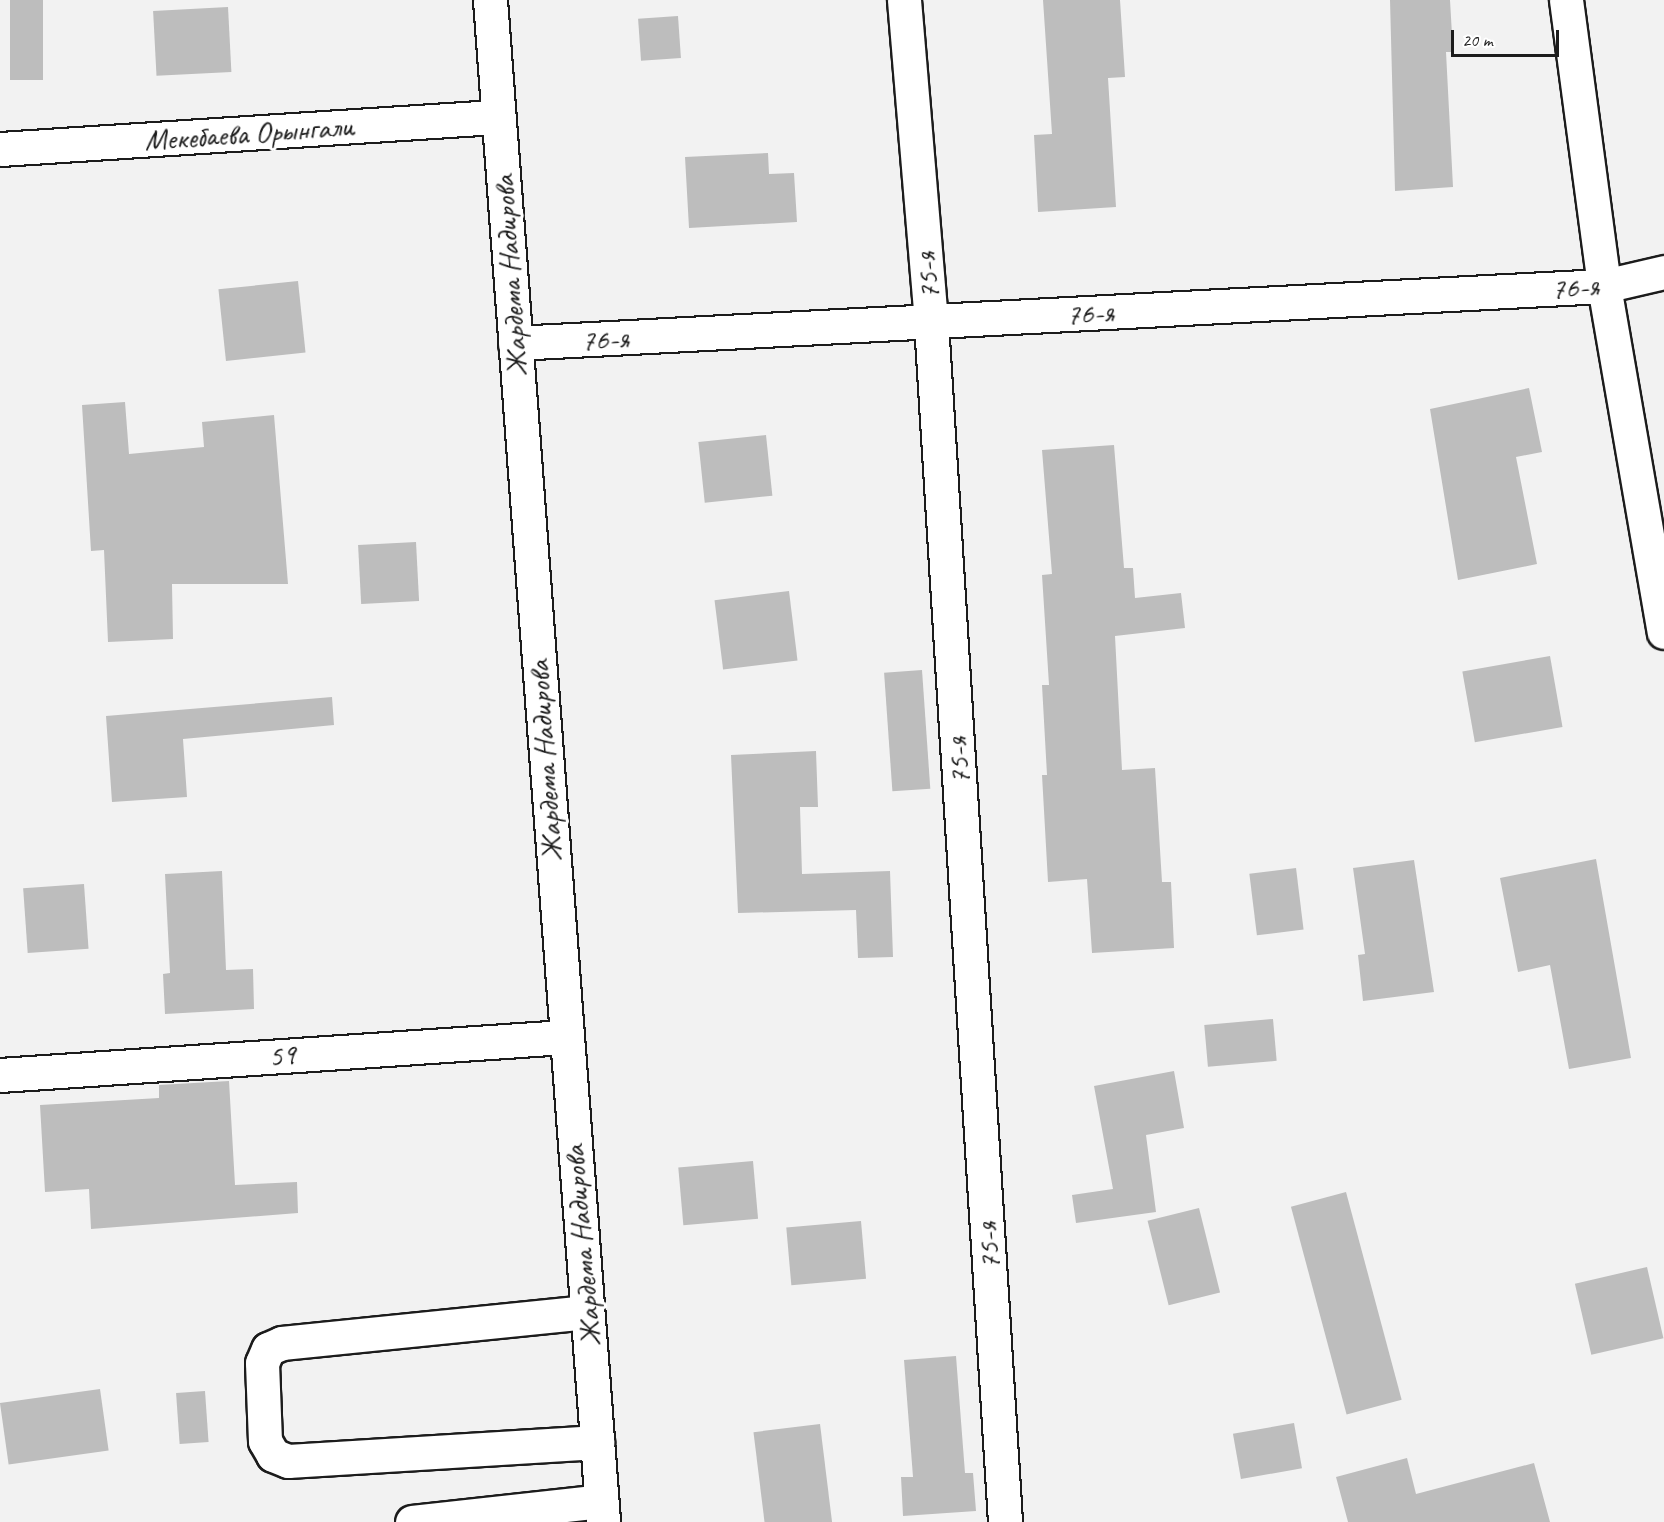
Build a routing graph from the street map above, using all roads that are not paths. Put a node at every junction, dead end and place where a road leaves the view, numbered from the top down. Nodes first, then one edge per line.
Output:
1 (490, 0) edge
2 (904, 0) edge
3 (1566, 0) edge
4 (498, 117) junction
5 (0, 148) edge
6 (1664, 272) edge
7 (1604, 286) junction
8 (931, 322) junction
9 (515, 343) junction
10 (1664, 632) edge
11 (565, 1037) junction
12 (0, 1075) edge
13 (587, 1312) junction
14 (597, 1442) junction
15 (602, 1512) edge
16 (412, 1522) edge
17 (1005, 1522) edge

1 - 4 main road, Жардема Надирова
2 - 8 main road, 75-я
3 - 7 main road
4 - 5 main road, Мекебаева Орынгали
4 - 9 main road, Жардема Надирова
6 - 7 main road, 76-я
7 - 8 main road, 76-я
7 - 10 main road
8 - 9 main road, 76-я
8 - 17 main road, 75-я
9 - 11 main road, Жардема Надирова
11 - 12 main road, 59
11 - 13 main road, Жардема Надирова
13 - 14 main road, Жардема Надирова
13 - 14 main road
14 - 15 main road, Жардема Надирова
15 - 16 main road

